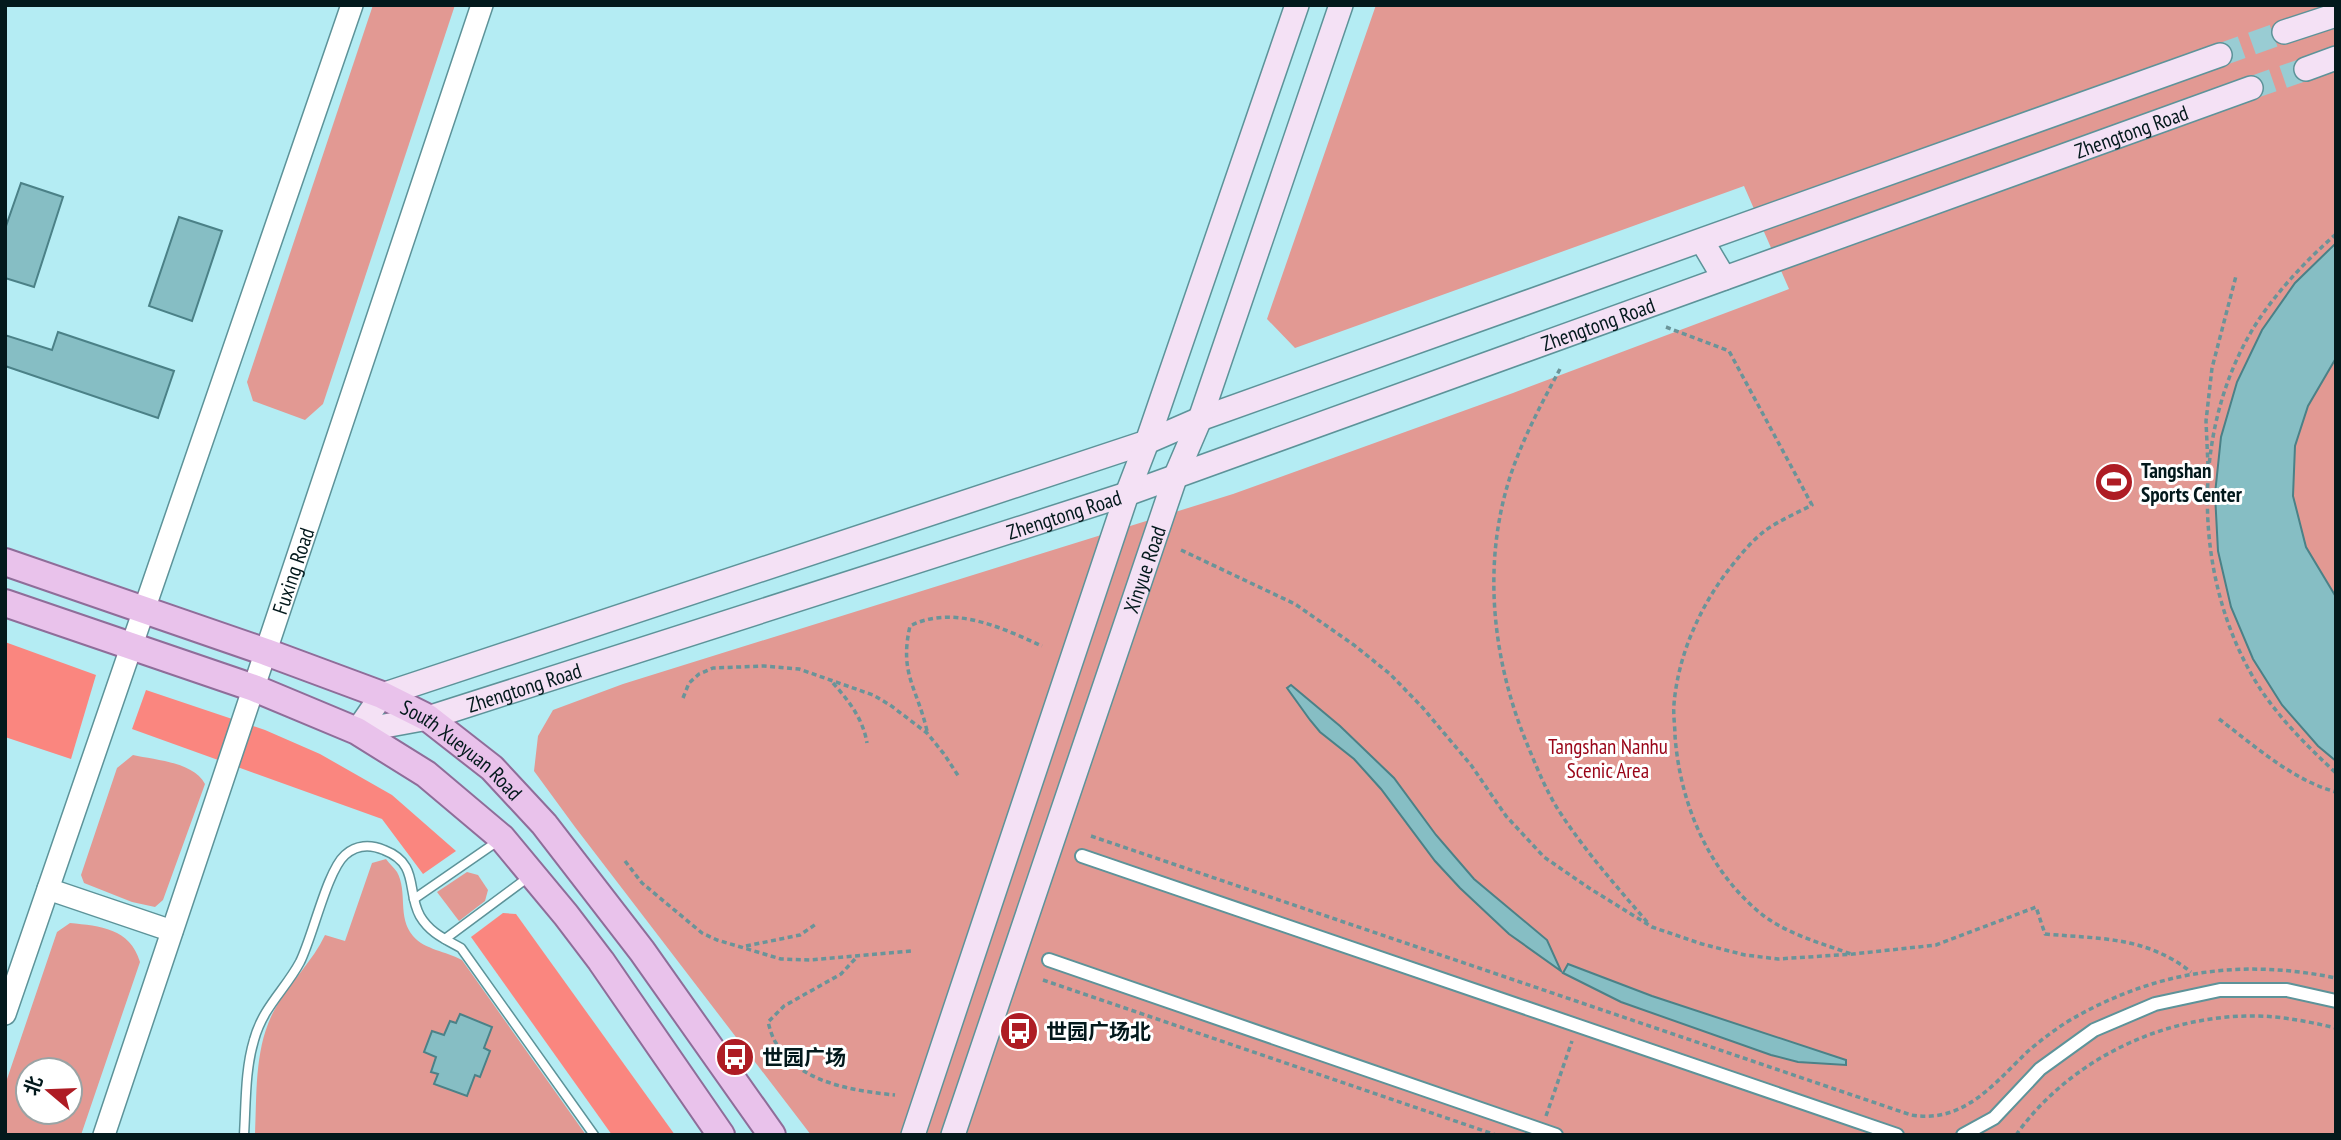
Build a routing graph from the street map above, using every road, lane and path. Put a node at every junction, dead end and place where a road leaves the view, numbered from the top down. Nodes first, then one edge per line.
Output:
1 (352, 5) edge
2 (482, 5) edge
3 (1297, 5) edge
4 (1341, 5) edge
5 (2336, 15) edge
6 (2284, 32) tunnel mouth
7 (2220, 55) tunnel mouth
8 (2336, 58) edge
9 (2306, 69) tunnel mouth
10 (2251, 88) tunnel mouth
11 (2336, 234) edge
12 (1702, 241) junction
13 (2235, 276) dead end
14 (1724, 278) junction
15 (1666, 327) dead end
16 (1560, 369) dead end
17 (1200, 419) junction
18 (1147, 442) junction
19 (2208, 473) junction
20 (1176, 475) junction
21 (1127, 494) junction
22 (1181, 550) dead end
23 (5, 562) edge
24 (5, 603) edge
25 (144, 611) junction
26 (132, 645) junction
27 (1042, 646) dead end
28 (266, 652) junction
29 (831, 682) junction
30 (254, 688) junction
31 (382, 695) junction
32 (683, 698) dead end
33 (428, 718) junction
34 (2219, 719) dead end
35 (357, 731) junction
36 (927, 733) junction
37 (867, 743) dead end
38 (2336, 773) edge
39 (958, 777) dead end
40 (2336, 792) edge
41 (1091, 836) dead end
42 (502, 838) junction
43 (1082, 856) dead end
44 (625, 861) dead end
45 (532, 874) junction
46 (48, 889) junction
47 (414, 899) junction
48 (816, 924) dead end
49 (1652, 927) junction
50 (172, 931) junction
51 (445, 939) junction
52 (744, 947) junction
53 (912, 951) dead end
54 (1853, 954) junction
55 (857, 957) junction
56 (1049, 960) dead end
57 (2192, 973) junction
58 (2336, 978) edge
59 (1042, 980) dead end
60 (2336, 1001) edge
61 (1585, 1004) junction
62 (5, 1014) edge
63 (1578, 1024) junction
64 (2336, 1028) edge
65 (895, 1095) dead end
66 (1542, 1130) junction
67 (104, 1135) edge
68 (244, 1135) edge
69 (594, 1135) edge
70 (722, 1135) edge
71 (772, 1135) edge
72 (913, 1135) edge
73 (953, 1135) edge
74 (1496, 1135) edge
75 (1556, 1135) edge
76 (1897, 1135) edge
77 (1963, 1135) edge
78 (2016, 1135) edge

1 - 25 street
2 - 28 street, Fuxing Road
3 - 18 main road, Xinyue Road
4 - 17 main road, Xinyue Road
5 - 6 main road
7 - 12 main road, Zhengtong Road
8 - 9 main road
10 - 14 main road, Zhengtong Road
11 - 19 path
12 - 14 main road
12 - 17 main road, Zhengtong Road
13 - 19 path
14 - 20 main road, Zhengtong Road
15 - 54 path
16 - 49 path
17 - 18 main road, Zhengtong Road
17 - 20 main road, Xinyue Road
18 - 21 main road, Xinyue Road
18 - 31 main road, Zhengtong Road
19 - 38 path
20 - 21 main road, Zhengtong Road
20 - 73 main road, Xinyue Road
21 - 33 main road, Zhengtong Road
21 - 72 main road, Xinyue Road
22 - 49 path
23 - 25 main road, South Xueyuan Road
24 - 26 main road, South Xueyuan Road
25 - 26 street
25 - 28 main road, South Xueyuan Road
26 - 30 main road, South Xueyuan Road
26 - 46 street
27 - 36 path
28 - 30 street, Fuxing Road
28 - 31 main road, South Xueyuan Road
29 - 32 path
29 - 36 path
29 - 37 path
30 - 35 main road, South Xueyuan Road
30 - 50 street, Fuxing Road
31 - 33 main road, South Xueyuan Road
31 - 35 main road
33 - 35 main road, Zhengtong Road
33 - 71 main road, South Xueyuan Road
34 - 40 path
35 - 42 main road, South Xueyuan Road
36 - 39 path
41 - 61 path
42 - 45 main road, South Xueyuan Road
42 - 47 lane
43 - 63 street
44 - 52 path
45 - 51 lane
45 - 70 main road, South Xueyuan Road
46 - 50 street
46 - 62 street
47 - 51 lane
47 - 68 lane
48 - 52 path
49 - 54 path
50 - 67 street, Fuxing Road
51 - 69 lane
52 - 55 path
53 - 55 path
54 - 57 path
55 - 65 path
56 - 66 street
57 - 58 path
57 - 61 path
59 - 74 path
60 - 77 street
61 - 63 path
63 - 66 path
63 - 76 street
64 - 78 path
66 - 75 street

